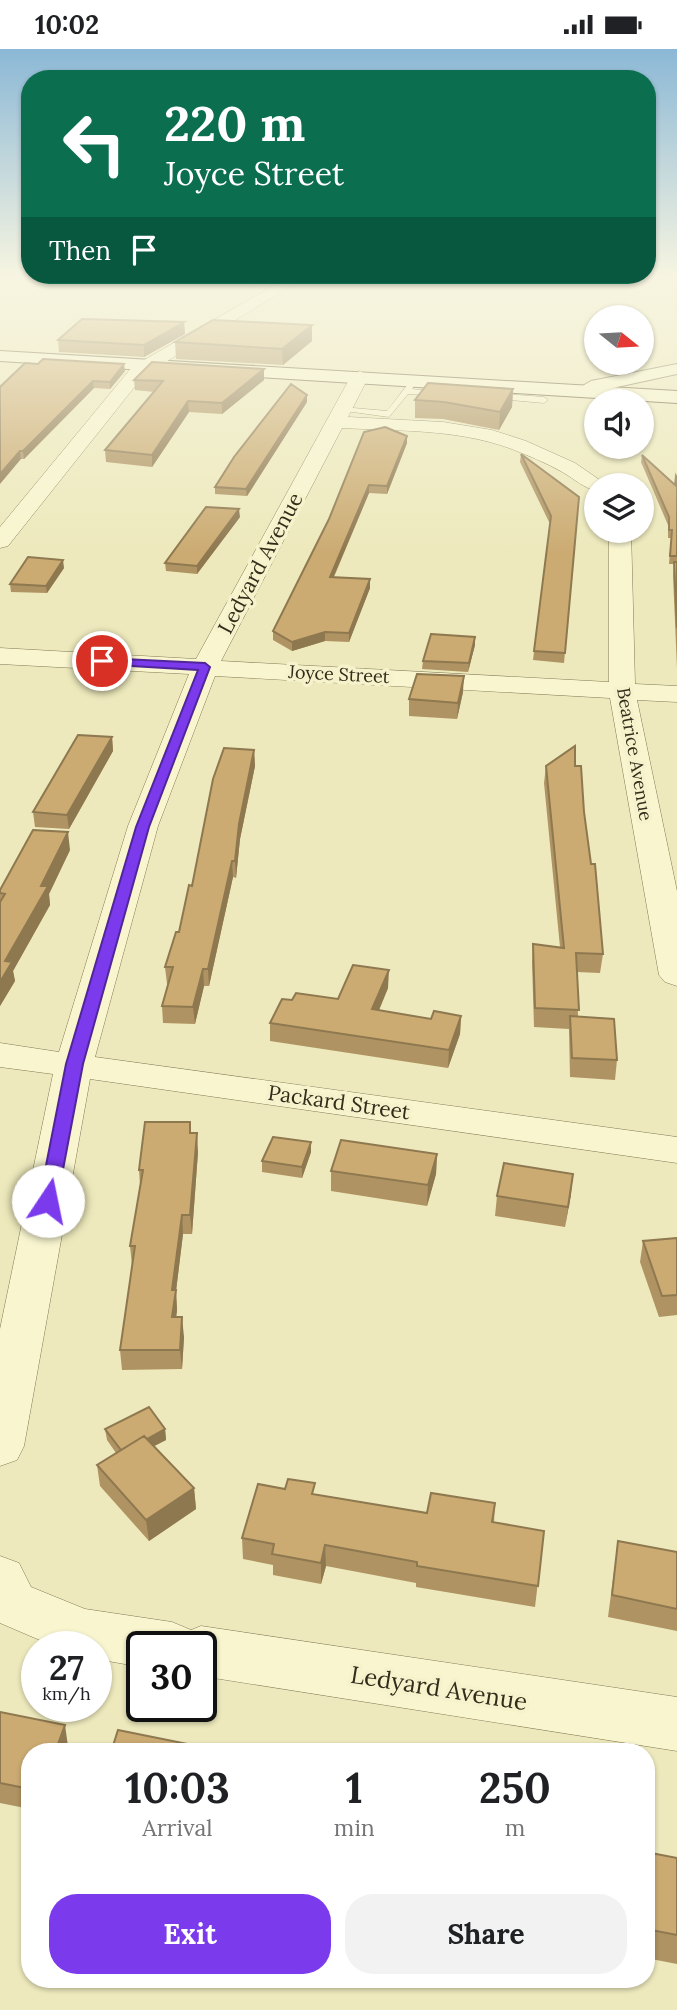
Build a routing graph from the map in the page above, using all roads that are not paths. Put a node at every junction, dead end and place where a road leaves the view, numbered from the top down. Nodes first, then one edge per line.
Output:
1 (140, 370) edge
2 (245, 370) edge
3 (674, 370) edge
4 (360, 376) junction
5 (410, 385) junction
6 (588, 389) edge
7 (584, 391) edge
8 (461, 394) edge
9 (475, 395) edge
10 (654, 396) edge
11 (677, 397) edge
12 (544, 400) dead end
13 (339, 416) junction
14 (584, 477) edge
15 (0, 541) edge
16 (620, 543) edge
17 (0, 656) edge
18 (205, 667) junction
19 (622, 691) junction
20 (677, 694) edge
21 (677, 975) edge
22 (0, 1055) edge
23 (74, 1064) junction
24 (677, 1150) edge
25 (0, 1446) edge
26 (0, 1579) edge
27 (126, 1640) edge
28 (217, 1653) edge
29 (677, 1724) edge

1 - 15 street
2 - 4 main road
3 - 6 main road
4 - 5 main road
4 - 13 street, Ledyard Avenue
5 - 7 main road
5 - 8 lane
5 - 13 lane
9 - 12 lane
10 - 11 main road
13 - 14 street
13 - 18 street, Ledyard Avenue
16 - 19 street, Beatrice Avenue
17 - 18 street, Joyce Street
18 - 19 street, Joyce Street
18 - 23 street, Ledyard Avenue
19 - 20 street, Joyce Street
19 - 21 street, Beatrice Avenue
22 - 23 street, Packard Street
23 - 24 street, Packard Street
23 - 25 street, Ledyard Avenue
26 - 27 street
28 - 29 street, Ledyard Avenue

